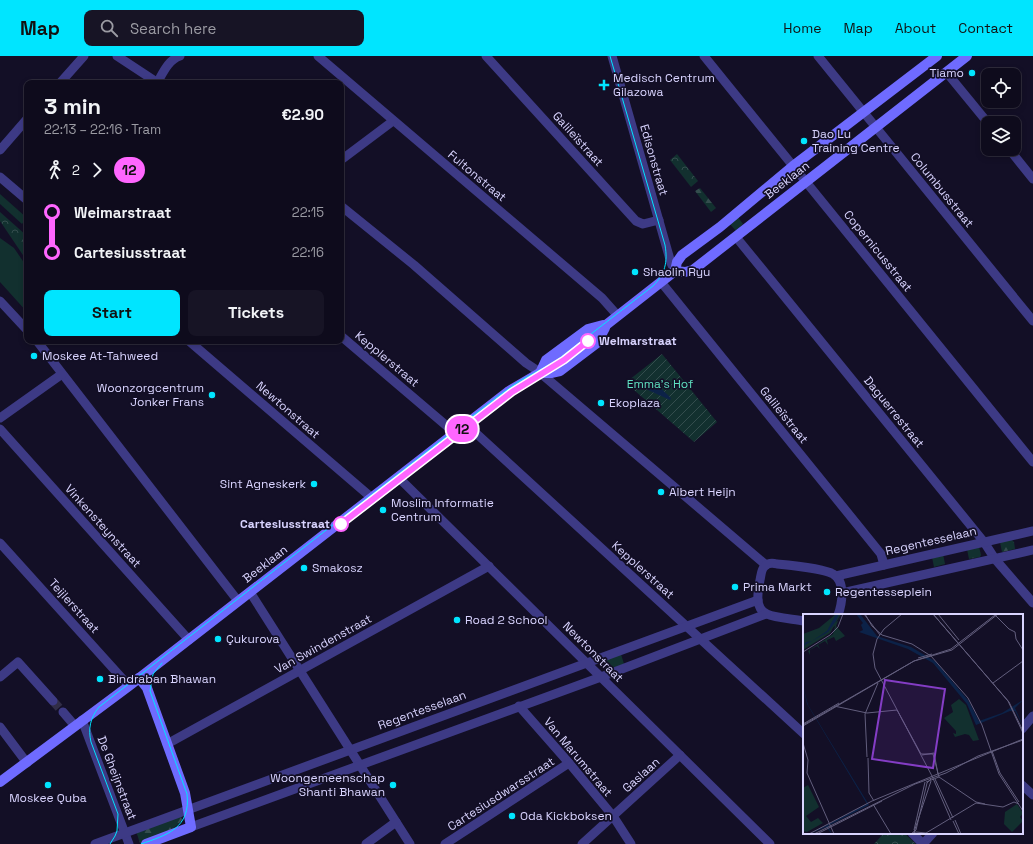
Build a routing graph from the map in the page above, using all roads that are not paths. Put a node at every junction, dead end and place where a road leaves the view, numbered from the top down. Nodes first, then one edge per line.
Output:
1 (84, 56) edge
2 (117, 56) edge
3 (180, 56) edge
4 (318, 56) edge
5 (486, 56) edge
6 (612, 56) edge
7 (704, 56) edge
8 (818, 56) edge
9 (937, 56) edge
10 (967, 56) edge
11 (947, 72) junction
12 (63, 80) edge
13 (153, 80) edge
14 (159, 80) edge
15 (864, 112) junction
16 (982, 116) edge
17 (393, 121) junction
18 (24, 123) edge
19 (876, 127) junction
20 (0, 150) edge
21 (1015, 156) edge
22 (344, 158) edge
23 (794, 166) junction
24 (0, 177) edge
25 (1033, 179) edge
26 (806, 182) junction
27 (24, 197) edge
28 (344, 208) edge
29 (659, 220) junction
30 (736, 237) junction
31 (675, 271) junction
32 (661, 282) junction
33 (0, 301) edge
34 (618, 316) junction
35 (1032, 317) edge
36 (609, 323) junction
37 (24, 327) edge
38 (344, 339) edge
39 (39, 344) edge
40 (193, 344) edge
41 (540, 373) junction
42 (62, 374) junction
43 (0, 418) edge
44 (466, 424) junction
45 (0, 429) edge
46 (455, 433) junction
47 (1033, 462) edge
48 (398, 477) junction
49 (372, 498) junction
50 (1033, 530) edge
51 (984, 542) junction
52 (0, 543) edge
53 (1033, 550) edge
54 (995, 559) junction
55 (766, 565) junction
56 (884, 565) junction
57 (489, 566) junction
58 (836, 576) junction
59 (250, 592) junction
60 (842, 593) junction
61 (758, 600) junction
62 (238, 601) junction
63 (1033, 603) edge
64 (766, 614) junction
65 (838, 614) edge
66 (803, 621) edge
67 (686, 626) junction
68 (189, 640) junction
69 (701, 640) junction
70 (587, 663) junction
71 (300, 670) junction
72 (0, 677) edge
73 (601, 677) junction
74 (139, 678) junction
75 (129, 686) junction
76 (53, 701) tunnel mouth
77 (519, 706) junction
78 (63, 712) tunnel mouth
79 (1033, 716) edge
80 (79, 723) junction
81 (0, 727) edge
82 (1023, 727) edge
83 (803, 733) edge
84 (168, 744) junction
85 (351, 750) junction
86 (680, 755) junction
87 (27, 763) junction
88 (569, 763) junction
89 (359, 765) junction
90 (0, 782) edge
91 (1023, 786) edge
92 (1033, 795) edge
93 (188, 809) junction
94 (613, 816) junction
95 (396, 822) junction
96 (191, 827) junction
97 (124, 833) junction
98 (913, 834) edge
99 (931, 834) edge
100 (95, 844) edge
101 (128, 844) edge
102 (146, 844) edge
103 (366, 844) edge
104 (410, 844) edge
105 (445, 844) edge
106 (582, 844) edge
107 (631, 844) edge
108 (770, 844) edge
109 (923, 844) edge

1 - 12 street
2 - 13 street
3 - 14 street
4 - 17 street, Fultonstraat
5 - 29 street, Galileïstraat
6 - 29 street, Edisonstraat
7 - 23 street, Copernicusstraat
8 - 15 street, Columbusstraat
9 - 15 street, Beeklaan
10 - 11 street, Beeklaan
11 - 16 street
11 - 19 street, Beeklaan
15 - 19 street, Columbusstraat
15 - 23 street, Beeklaan
17 - 22 street
17 - 34 street, Fultonstraat
18 - 20 street
19 - 26 street, Beeklaan
19 - 35 street, Columbusstraat
21 - 25 street
23 - 26 street, Copernicusstraat
23 - 31 street, Beeklaan
24 - 27 street
26 - 30 street, Beeklaan
26 - 47 street, Copernicusstraat
28 - 41 street
29 - 31 street, Edisonstraat
30 - 31 street, Beeklaan
30 - 51 street, Daguerrestraat
31 - 32 street, Beeklaan
32 - 34 street, Beeklaan
32 - 56 street, Galileïstraat
33 - 37 street
34 - 36 street, Beeklaan
36 - 41 street, Beeklaan
36 - 41 street, Beeklaan
38 - 46 street, Kepplerstraat
39 - 42 street
40 - 49 street, Newtonstraat
41 - 44 street, Beeklaan
41 - 55 street
42 - 43 street
42 - 62 street
44 - 46 street, Beeklaan
44 - 67 street, Kepplerstraat
45 - 68 street, Vinkensteynstraat
46 - 48 street, Beeklaan
48 - 49 street, Beeklaan
48 - 57 street, Newtonstraat
49 - 59 street, Beeklaan
50 - 51 street, Regentesselaan
51 - 54 street, Daguerrestraat
51 - 56 street, Regentesselaan
52 - 75 street, Teijlerstraat
53 - 54 street
54 - 60 street
54 - 63 street, Daguerrestraat
55 - 58 street
55 - 61 street
56 - 58 street, Regentesselaan
57 - 70 street, Newtonstraat
57 - 71 street, Van Swindenstraat
58 - 60 street
59 - 62 street, Beeklaan
59 - 71 street
60 - 65 street
61 - 64 street
61 - 67 street, Regentesselaan
62 - 68 street, Beeklaan
64 - 66 street
64 - 69 street
67 - 69 street, Kepplerstraat
67 - 70 street, Regentesselaan
68 - 74 street, Beeklaan
69 - 73 street
69 - 83 street, Kepplerstraat
70 - 73 street, Newtonstraat
70 - 85 street, Regentesselaan
71 - 84 street, Van Swindenstraat
71 - 85 street
72 - 76 street
73 - 77 street
73 - 86 street, Newtonstraat
74 - 75 street, Beeklaan
74 - 84 street
75 - 80 street, Beeklaan
77 - 88 street, Van Marumstraat
77 - 89 street
78 - 80 street, De Gheijnstraat
79 - 82 street
80 - 87 street, Beeklaan
80 - 97 street, De Gheijnstraat
81 - 87 street
84 - 93 street
85 - 89 street
85 - 93 street, Regentesselaan
86 - 94 street, Gaslaan
86 - 108 street, Newtonstraat
87 - 90 street, Beeklaan
88 - 94 street, Van Marumstraat
88 - 105 street, Cartesiusdwarsstraat
89 - 95 street
89 - 96 street
91 - 92 street
93 - 96 street
93 - 97 street, Regentesselaan
94 - 106 street, Gaslaan
94 - 107 street, Van Marumstraat
95 - 103 street
95 - 104 street
96 - 102 street
97 - 100 street, Regentesselaan
97 - 101 street, De Gheijnstraat
98 - 109 street
99 - 109 street

